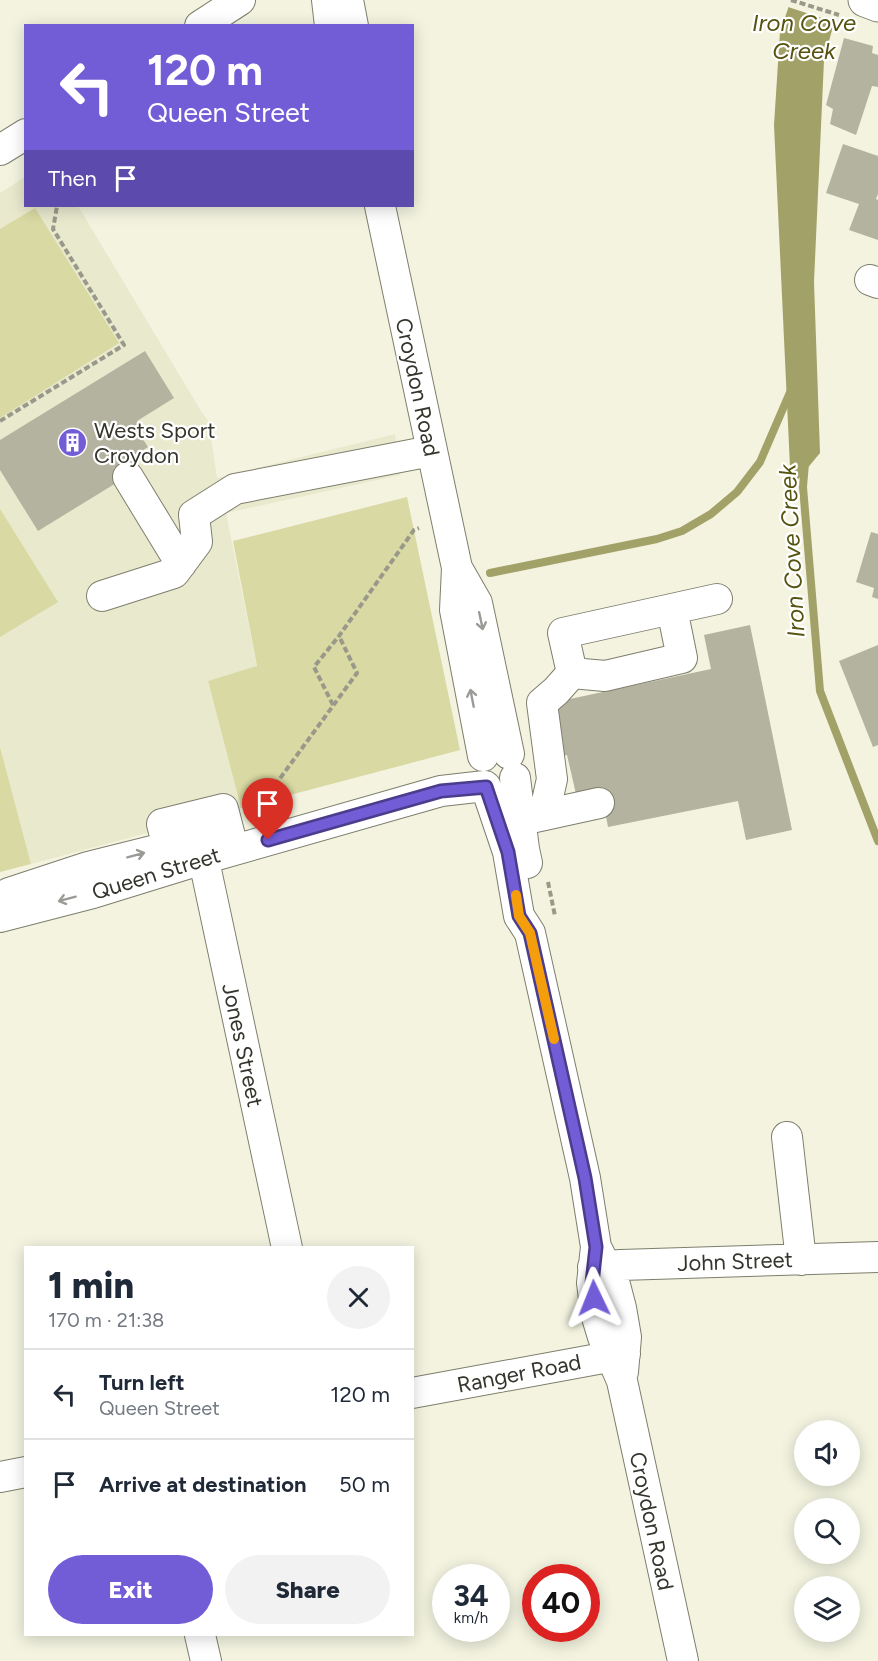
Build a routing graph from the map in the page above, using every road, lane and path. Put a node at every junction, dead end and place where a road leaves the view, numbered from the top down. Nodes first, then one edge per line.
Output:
1 (240, 0) edge
2 (327, 0) edge
3 (348, 0) edge
4 (791, 0) edge
5 (864, 6) edge
6 (203, 24) edge
7 (330, 24) edge
8 (353, 24) edge
9 (24, 135) edge
10 (0, 150) edge
11 (57, 207) edge
12 (380, 207) edge
13 (0, 421) edge
14 (431, 451) junction
15 (128, 477) dead end
16 (446, 521) junction
17 (181, 564) junction
18 (102, 596) dead end
19 (717, 599) dead end
20 (672, 609) junction
21 (339, 636) junction
22 (572, 673) junction
23 (333, 705) junction
24 (493, 771) junction
25 (599, 803) dead end
26 (521, 820) junction
27 (238, 833) junction
28 (168, 847) junction
29 (202, 850) junction
30 (0, 898) edge
31 (0, 917) edge
32 (787, 1137) dead end
33 (287, 1246) edge
34 (878, 1257) edge
35 (598, 1260) junction
36 (801, 1260) junction
37 (619, 1363) junction
38 (414, 1393) edge
39 (24, 1472) edge
40 (0, 1477) edge
41 (200, 1636) edge
42 (206, 1661) edge
43 (683, 1661) edge

1 - 6 street
2 - 7 street
3 - 8 street
4 - 5 path
9 - 10 street
11 - 13 path
12 - 14 street, Croydon Road
14 - 16 street, Croydon Road
14 - 17 street
15 - 17 street
16 - 21 path
16 - 24 street, Croydon Road
17 - 18 street
19 - 20 street
20 - 22 street
20 - 22 street
21 - 23 path
21 - 23 path
22 - 26 street
23 - 27 path
24 - 26 street, Croydon Road
24 - 27 street, Queen Street
24 - 29 street, Queen Street
25 - 26 street
26 - 35 street, Croydon Road
27 - 28 street
27 - 29 street, Queen Street
28 - 29 street, Queen Street
30 -> 28 street, Queen Street
29 -> 31 street, Queen Street
29 - 33 street, Jones Street
32 - 36 street
34 - 36 street, John Street
35 - 36 street, John Street
35 - 37 street, Croydon Road
37 - 38 street, Ranger Road
37 - 43 street, Croydon Road
39 - 40 street
41 - 42 street

